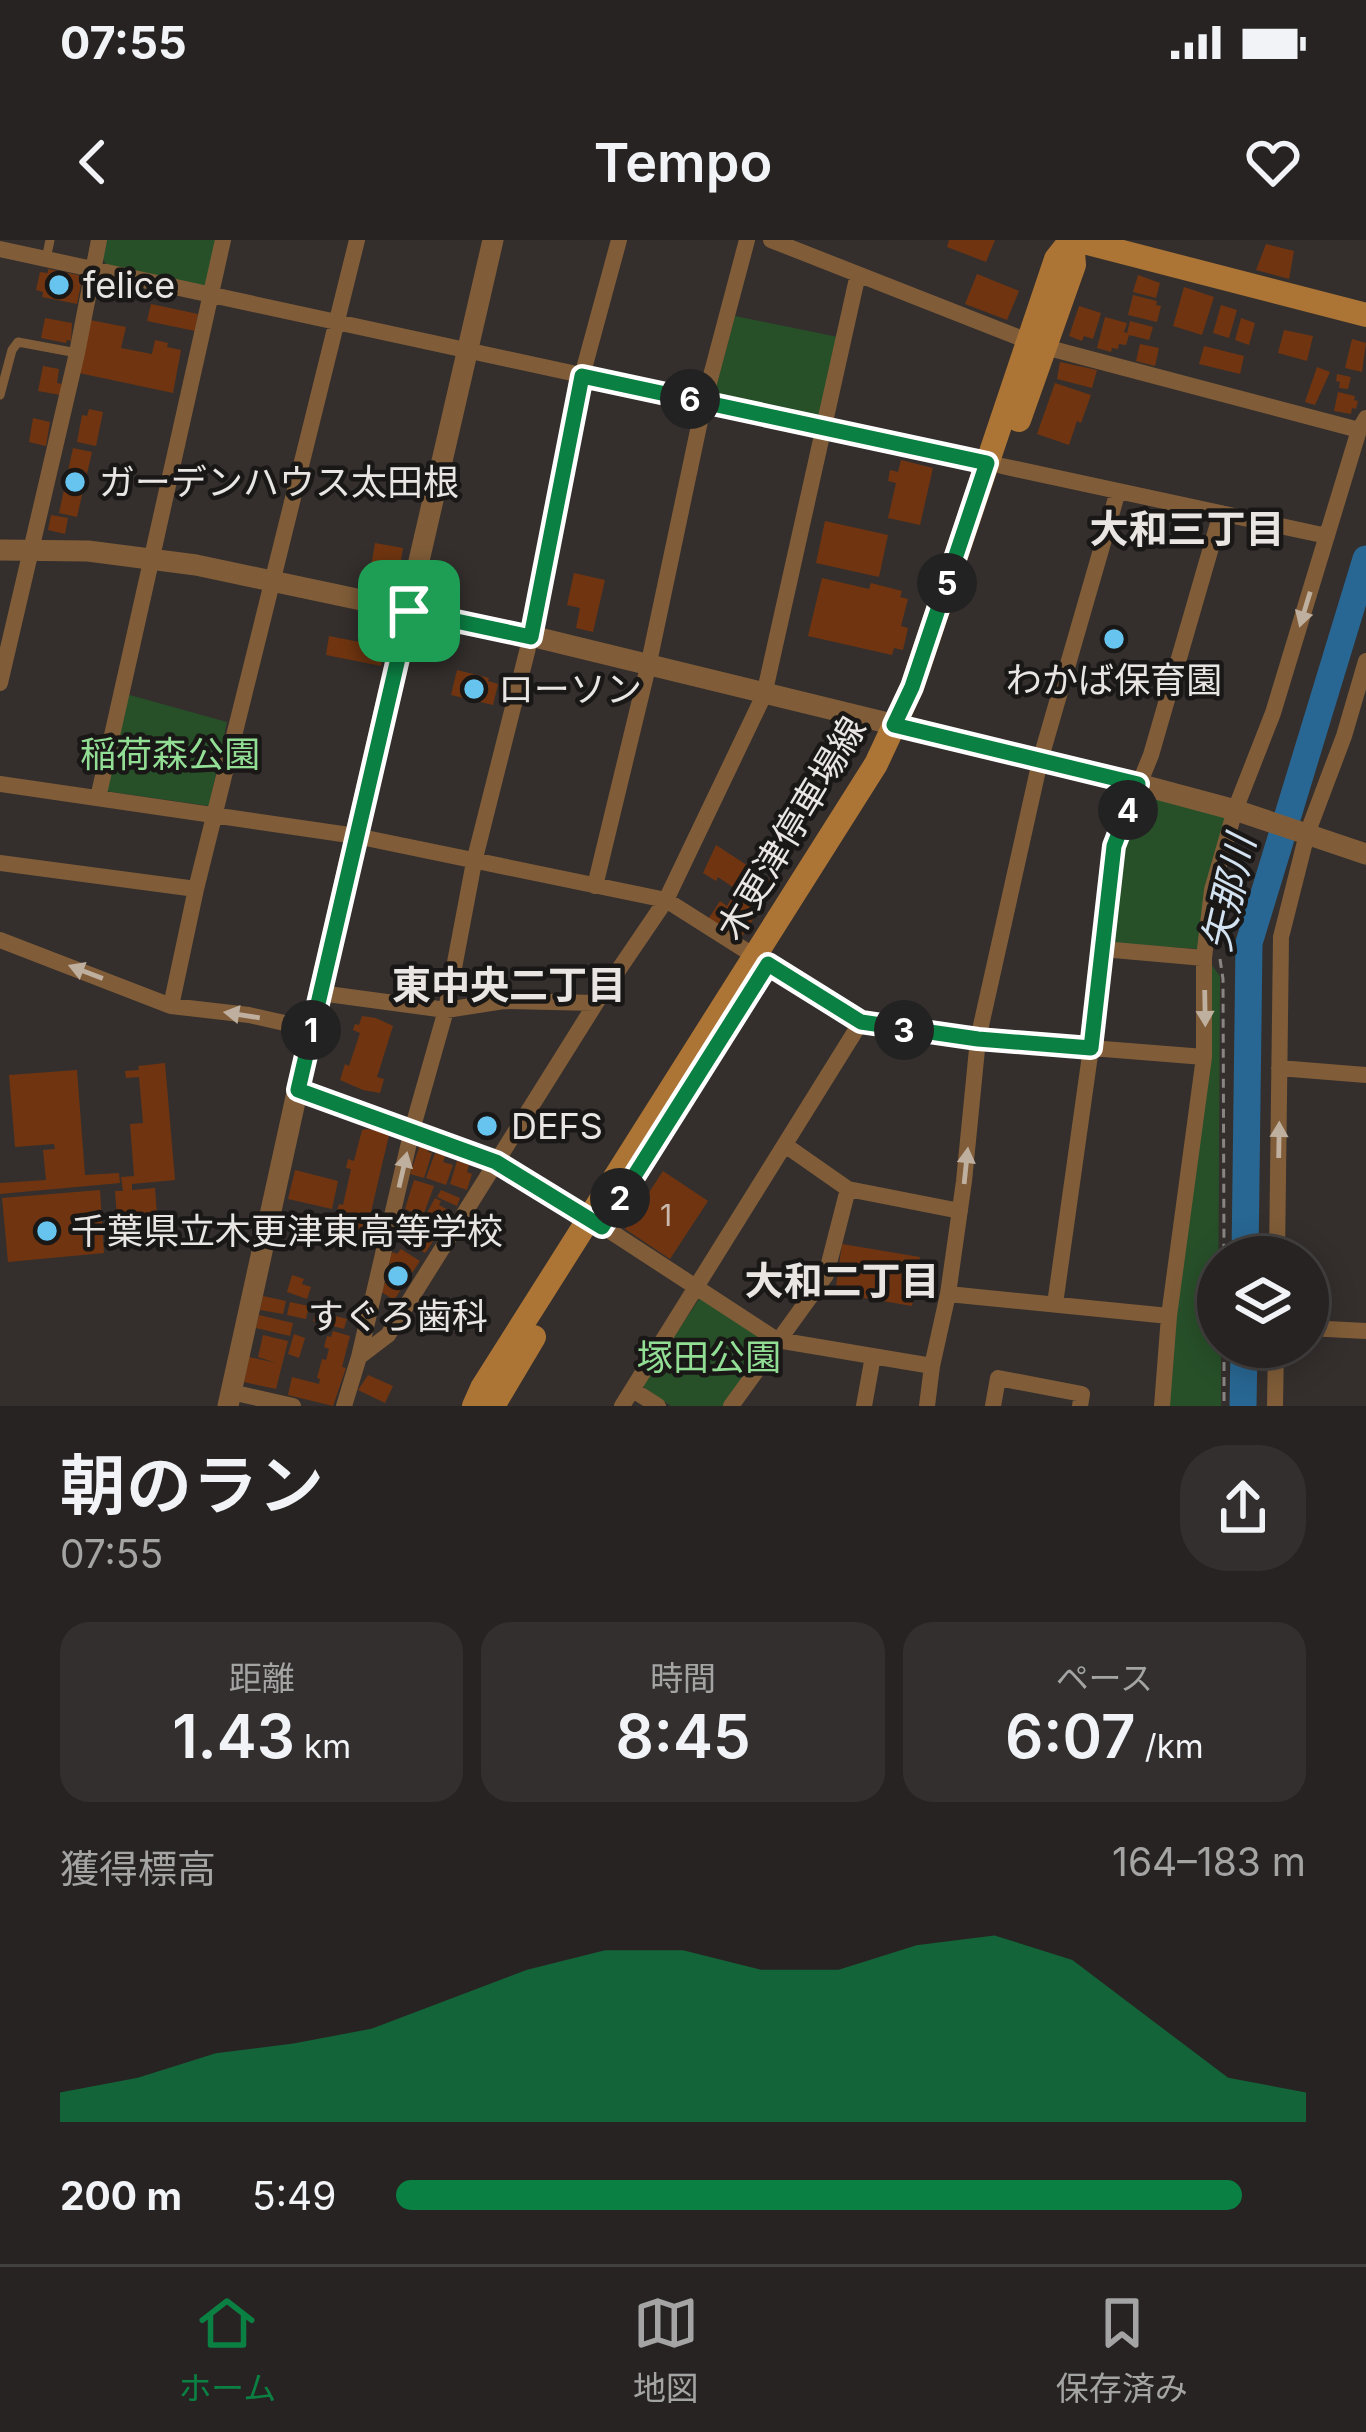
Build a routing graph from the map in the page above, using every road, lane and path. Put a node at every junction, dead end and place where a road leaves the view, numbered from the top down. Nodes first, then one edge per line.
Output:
1 (50, 240) edge
2 (100, 240) edge
3 (223, 240) edge
4 (356, 240) edge
5 (493, 240) edge
6 (619, 240) edge
7 (747, 240) edge
8 (771, 240) edge
9 (1073, 240) edge
10 (0, 249) edge
11 (46, 260) junction
12 (93, 270) junction
13 (858, 274) junction
14 (210, 295) junction
15 (1366, 315) edge
16 (338, 322) junction
17 (1037, 344) junction
18 (467, 352) junction
19 (77, 353) junction
20 (582, 376) junction
21 (0, 395) edge
22 (704, 402) junction
23 (1362, 424) edge
24 (824, 428) junction
25 (995, 464) junction
26 (1118, 491) junction
27 (1221, 513) junction
28 (1328, 536) junction
29 (33, 549) junction
30 (0, 550) edge
31 (151, 560) junction
32 (274, 581) junction
33 (409, 611) junction
34 (531, 637) junction
35 (1366, 661) edge
36 (648, 667) junction
37 (0, 682) edge
38 (764, 695) junction
39 (901, 727) junction
40 (1040, 761) junction
41 (0, 784) edge
42 (1138, 784) junction
43 (98, 798) junction
44 (1235, 810) junction
45 (216, 814) junction
46 (1306, 834) junction
47 (356, 836) junction
48 (1366, 854) edge
49 (0, 862) edge
50 (474, 862) junction
51 (595, 886) junction
52 (196, 890) junction
53 (666, 901) junction
54 (0, 940) edge
55 (1102, 949) junction
56 (1212, 957) junction
57 (762, 960) junction
58 (320, 993) junction
59 (596, 1004) junction
60 (171, 1006) junction
61 (446, 1010) junction
62 (861, 1022) junction
63 (311, 1029) junction
64 (978, 1039) junction
65 (1091, 1048) junction
66 (1204, 1057) junction
67 (1280, 1069) junction
68 (1366, 1075) edge
69 (298, 1090) junction
70 (412, 1130) junction
71 (784, 1145) junction
72 (496, 1162) junction
73 (848, 1189) junction
74 (960, 1211) junction
75 (596, 1223) junction
76 (1224, 1236) edge
77 (1277, 1236) edge
78 (697, 1287) junction
79 (948, 1294) junction
80 (1055, 1304) junction
81 (1168, 1316) junction
82 (1329, 1329) edge
83 (1366, 1331) edge
84 (778, 1340) junction
85 (873, 1356) junction
86 (359, 1357) junction
87 (932, 1366) junction
88 (1224, 1368) edge
89 (1276, 1368) edge
90 (627, 1398) edge
91 (230, 1399) edge
92 (293, 1406) edge
93 (344, 1406) edge
94 (475, 1406) edge
95 (493, 1406) edge
96 (658, 1406) edge
97 (731, 1406) edge
98 (864, 1406) edge
99 (927, 1406) edge
100 (993, 1406) edge
101 (1080, 1406) edge
102 (1162, 1406) edge
103 (1224, 1406) edge
104 (1276, 1406) edge

1 - 11 lane
2 - 12 street
3 - 14 street
4 - 16 street
5 - 18 street
6 - 20 street
7 - 22 street
8 - 13 street
9 - 15 main road
9 - 17 main road, 木更津停車場線
10 - 11 street
11 - 12 street
12 - 14 street
12 - 19 street
13 - 17 street
13 - 24 street
14 - 16 street
14 - 31 street
16 - 18 street
16 - 32 street
17 - 23 street
17 - 25 main road, 木更津停車場線
18 - 20 street
18 - 33 street
19 - 21 lane
19 - 29 street
20 - 22 street
20 - 34 street
22 - 24 street
22 - 36 street
23 - 28 street
24 - 25 street
24 - 38 street
25 - 26 street
25 - 39 main road, 木更津停車場線
26 - 27 street
26 - 40 street
27 - 28 street
27 - 42 street
28 -> 44 street
29 - 30 street
29 - 31 street
29 - 37 street
31 - 32 street
31 - 43 street
32 - 33 street
32 - 45 street
33 - 34 street
33 - 47 street
34 - 36 street
34 - 50 street
35 - 46 street
36 - 38 street
36 - 51 street
38 - 39 street
38 - 53 street
39 - 40 street
39 - 57 main road, 木更津停車場線
40 - 42 street
40 - 64 street
41 - 43 street
42 - 44 street
42 - 55 street
43 - 45 street
44 - 46 street
44 - 56 street
45 - 47 street
45 - 52 street
46 - 48 street
46 - 67 street
47 - 50 street
47 - 58 street
49 - 52 street
50 - 51 street
50 - 61 street
51 - 53 street
52 - 60 street
53 - 57 street
53 - 59 street
60 -> 54 street
55 - 56 street
55 - 65 street
56 -> 66 street
56 - 76 path
57 - 62 street
57 - 75 main road, 木更津停車場線
58 - 61 street
58 - 63 street
59 - 61 street
59 - 72 street
63 -> 60 street
61 - 70 street
62 - 64 street
62 - 71 street
63 - 69 street
64 - 65 street
74 -> 64 street
65 - 66 street
65 - 80 street
66 - 81 street
67 - 68 street
77 -> 67 street
69 - 70 street
69 - 91 street
70 - 72 street
86 -> 70 street
71 - 73 street
71 - 78 street
72 - 75 street
72 - 86 street
73 - 74 street
73 - 84 street
74 - 79 street
75 - 78 street
75 - 94 main road, 木更津停車場線
75 - 95 main road, 木更津停車場線
78 - 84 street
78 - 90 street
79 - 80 street
79 - 87 street
80 - 81 street
81 - 102 street
82 - 83 street
84 - 85 street
84 - 97 street
85 - 87 street
85 - 98 street
86 - 93 street
87 - 99 street
88 - 103 path
89 - 104 street
90 - 96 street
91 - 92 street
100 - 101 street

